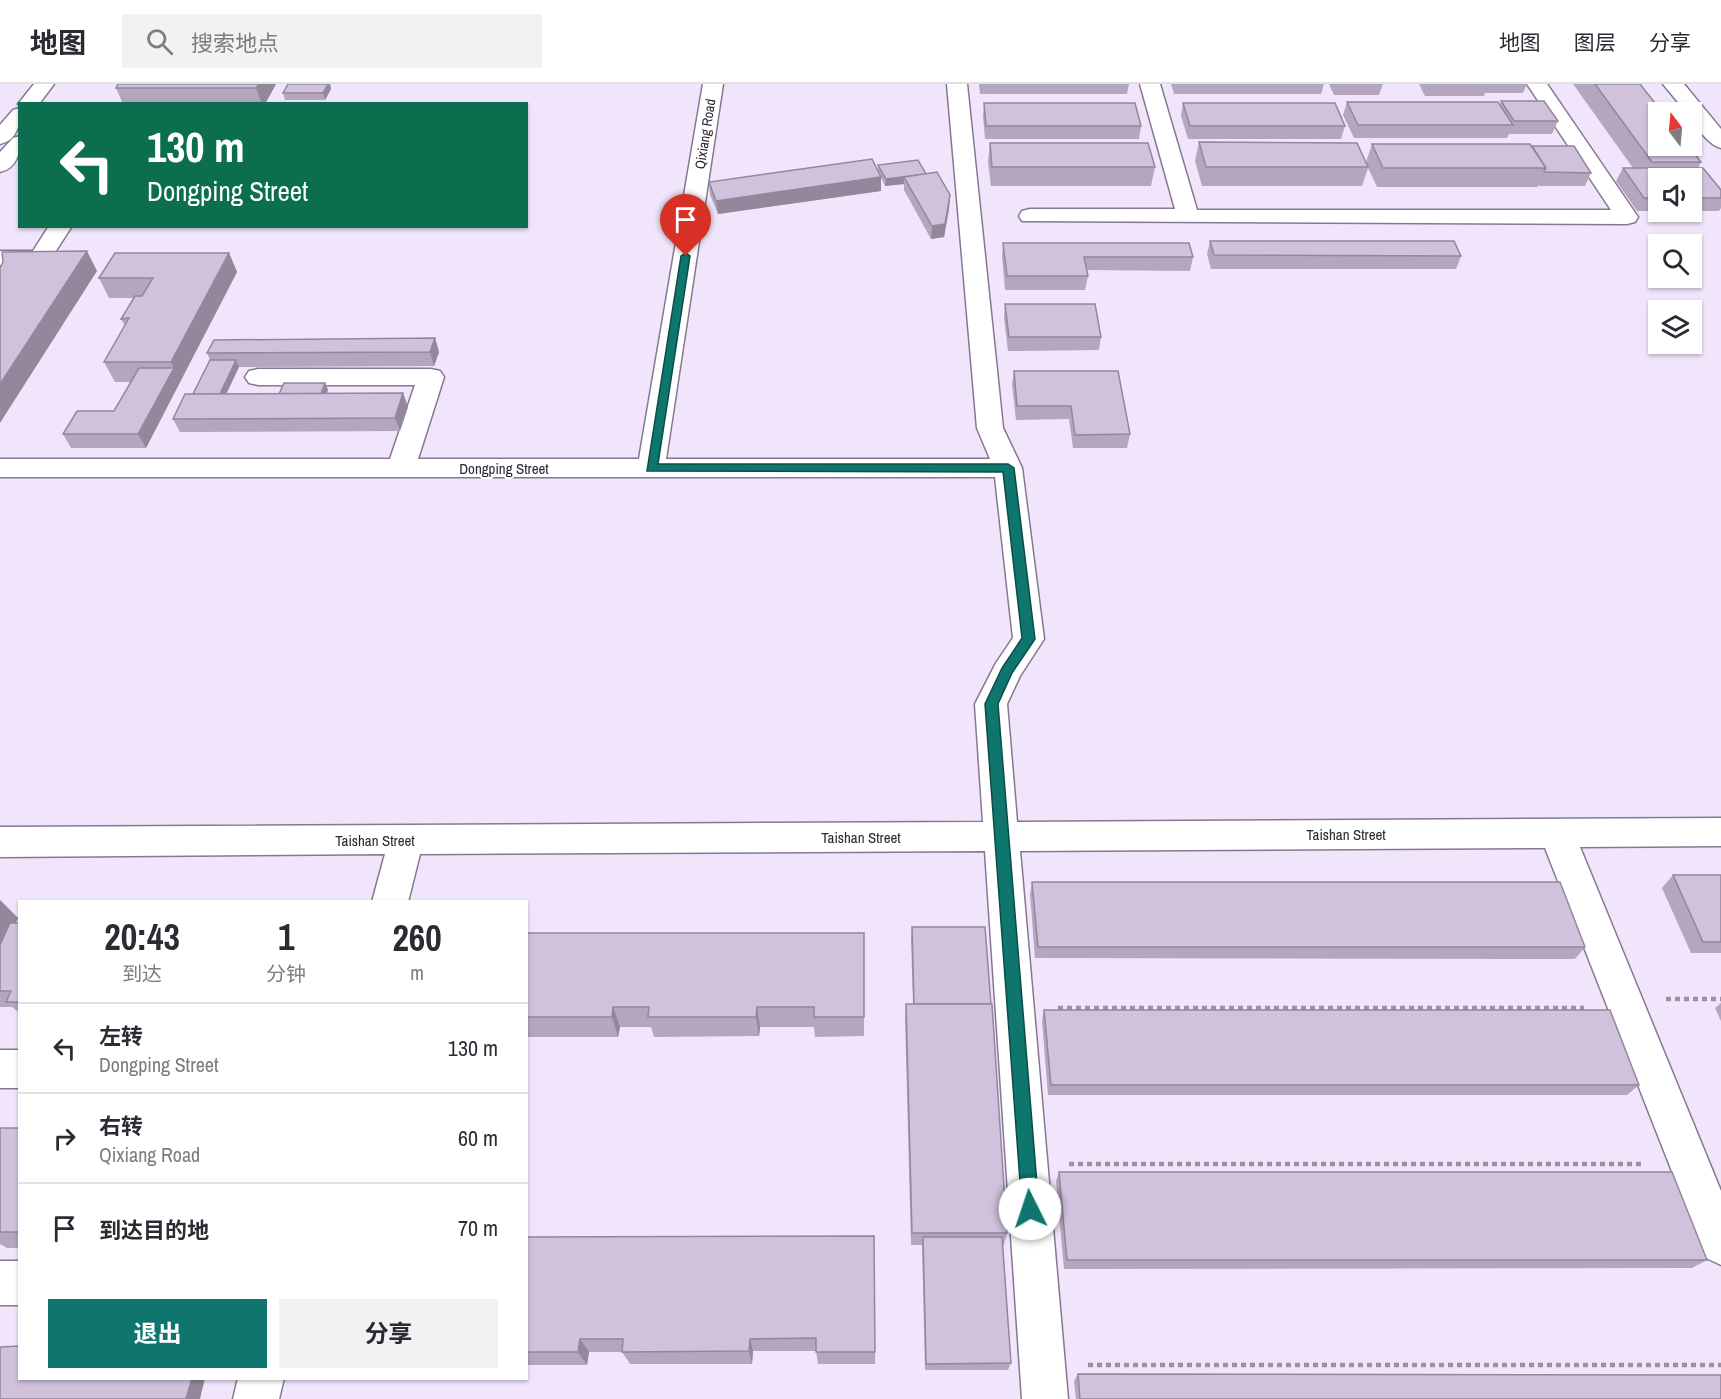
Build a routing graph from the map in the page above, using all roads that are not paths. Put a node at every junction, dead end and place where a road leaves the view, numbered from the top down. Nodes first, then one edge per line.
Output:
1 (713, 84) edge
2 (957, 84) edge
3 (1150, 84) edge
4 (1538, 84) edge
5 (1673, 84) edge
6 (52, 93) edge
7 (32, 102) edge
8 (18, 116) edge
9 (0, 138) edge
10 (1721, 142) edge
11 (18, 144) edge
12 (0, 166) edge
13 (1030, 216) dead end
14 (1188, 216) junction
15 (60, 228) edge
16 (0, 258) edge
17 (258, 377) dead end
18 (0, 468) edge
19 (401, 468) junction
20 (651, 468) junction
21 (1008, 468) junction
22 (1721, 832) edge
23 (1557, 833) junction
24 (1001, 836) junction
25 (406, 840) junction
26 (0, 842) edge
27 (391, 900) edge
28 (0, 1069) edge
29 (18, 1069) edge
30 (1721, 1243) edge
31 (0, 1283) edge
32 (18, 1283) edge
33 (261, 1380) edge
34 (1044, 1382) edge
35 (256, 1399) edge

1 - 20 street, Qixiang Road
2 - 21 street
3 - 14 street
4 - 14 street
5 - 10 street
6 - 7 street
8 - 9 street
11 - 12 street
13 - 14 street
15 - 16 street
17 - 19 street
18 - 19 street, Dongping Street
19 - 20 street, Dongping Street
20 - 21 street, Dongping Street
21 - 24 street
22 - 23 street, Taishan Street
23 - 24 street, Taishan Street
23 - 30 street
24 - 25 street, Taishan Street
24 - 34 street
25 - 26 street, Taishan Street
25 - 27 street
28 - 29 street
31 - 32 street
33 - 35 street

